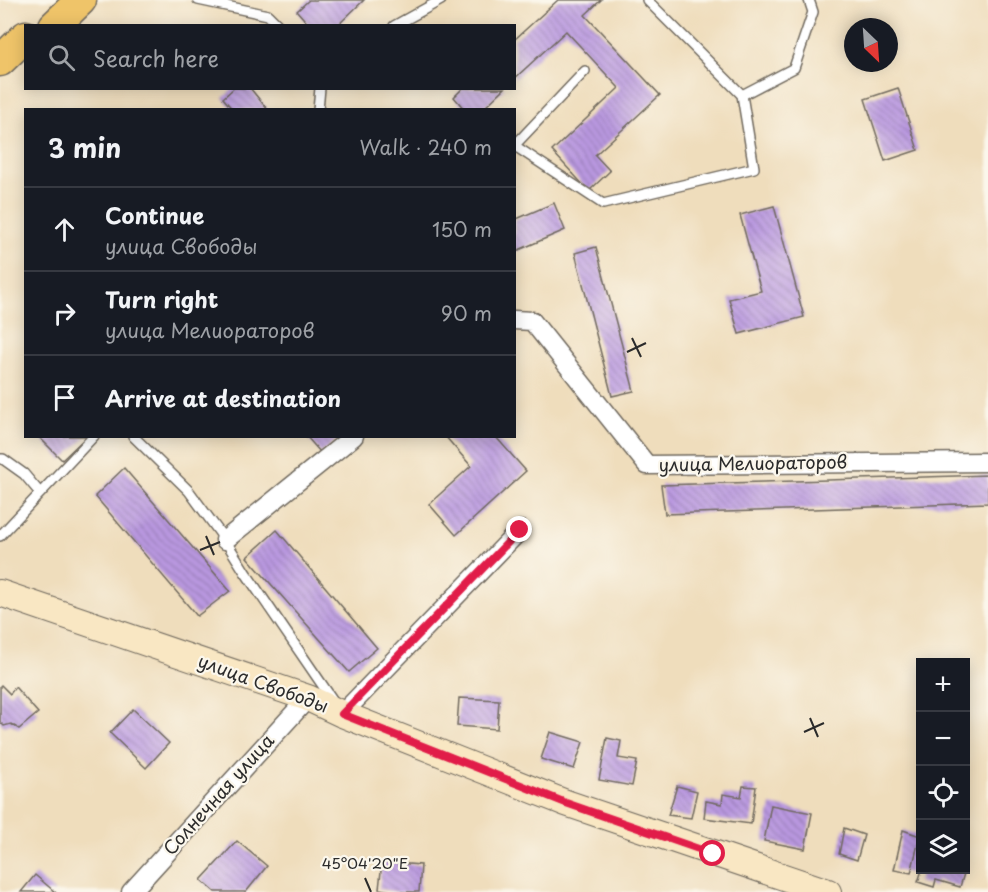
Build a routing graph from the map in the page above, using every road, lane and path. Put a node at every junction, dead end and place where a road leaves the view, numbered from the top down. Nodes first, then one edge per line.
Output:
1 (61, 0) edge
2 (81, 0) edge
3 (198, 0) edge
4 (441, 0) edge
5 (647, 0) edge
6 (809, 0) edge
7 (37, 24) edge
8 (56, 24) edge
9 (277, 24) edge
10 (398, 24) edge
11 (24, 38) edge
12 (24, 54) edge
13 (0, 61) edge
14 (585, 71) dead end
15 (0, 76) edge
16 (320, 90) edge
17 (742, 95) junction
18 (318, 108) edge
19 (516, 145) edge
20 (516, 147) edge
21 (516, 320) edge
22 (92, 438) edge
23 (135, 438) edge
24 (352, 438) edge
25 (0, 459) edge
26 (988, 462) edge
27 (40, 493) junction
28 (520, 530) dead end
29 (0, 536) edge
30 (225, 540) junction
31 (0, 592) edge
32 (308, 698) junction
33 (342, 714) junction
34 (131, 892) edge
35 (828, 892) edge

1 - 7 highway
2 - 8 highway
3 - 9 lane
4 - 10 lane
5 - 17 lane
6 - 17 lane
11 - 13 highway
12 - 15 highway
14 - 19 lane
16 - 18 lane
17 - 20 lane
21 - 26 street, улица Мелиораторов
22 - 27 lane
23 - 30 lane
24 - 30 street
25 - 27 lane
27 - 29 lane
28 - 33 street
30 - 33 lane
31 - 32 main road, улица Свободы
32 - 33 main road, улица Свободы
32 - 34 street, Солнечная улица
33 - 35 main road, улица Свободы

